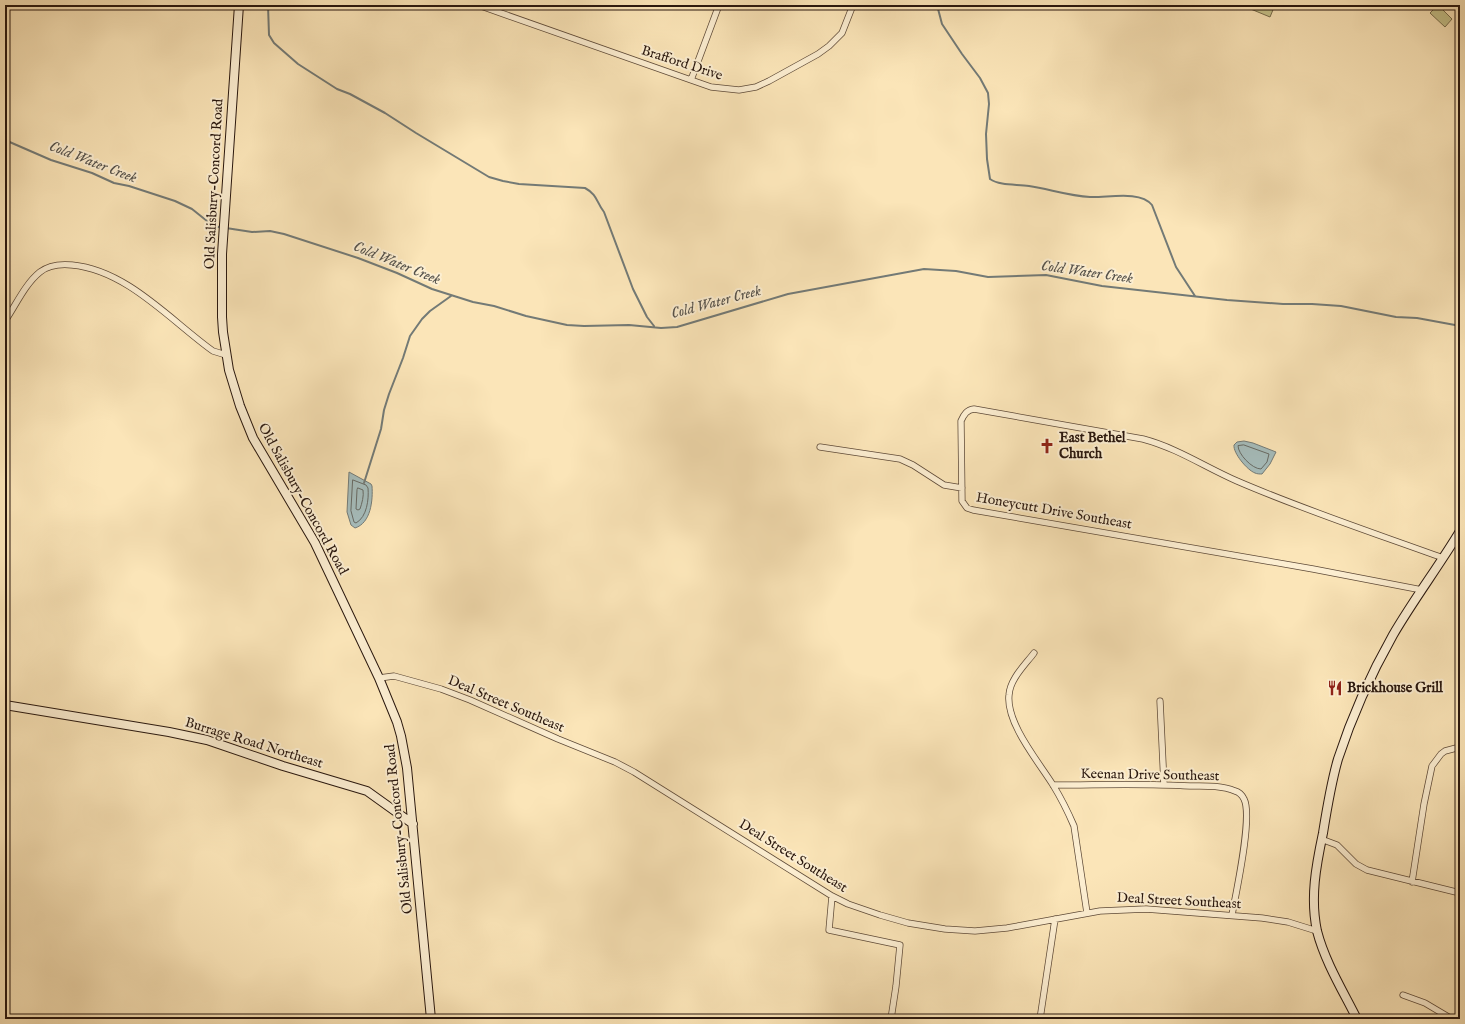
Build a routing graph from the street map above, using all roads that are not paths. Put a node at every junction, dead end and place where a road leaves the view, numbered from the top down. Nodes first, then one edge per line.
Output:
1 (239, 5) edge
2 (478, 5) edge
3 (719, 5) edge
4 (853, 5) edge
5 (691, 80) junction
6 (5, 321) edge
7 (226, 355) junction
8 (820, 446) dead end
9 (962, 488) junction
10 (1460, 531) edge
11 (1443, 558) junction
12 (1422, 590) junction
13 (1034, 653) dead end
14 (379, 678) junction
15 (1160, 701) dead end
16 (5, 705) edge
17 (1460, 747) edge
18 (1053, 785) junction
19 (1164, 785) junction
20 (413, 824) junction
21 (1321, 839) junction
22 (1412, 882) junction
23 (1460, 893) edge
24 (832, 896) junction
25 (1086, 913) junction
26 (1232, 915) junction
27 (1055, 919) junction
28 (1317, 931) junction
29 (1403, 995) dead end
30 (431, 1019) edge
31 (890, 1019) edge
32 (1040, 1019) edge
33 (1357, 1019) edge
34 (1452, 1019) edge

1 - 7 main road, Old Salisbury-Concord Road
2 - 5 street, Brafford Drive
3 - 5 street
4 - 5 street, Brafford Drive
6 - 7 street
7 - 14 main road, Old Salisbury-Concord Road
8 - 9 street
9 - 11 street, Honeycutt Drive Southeast
9 - 12 street, Honeycutt Drive Southeast
10 - 11 main road
11 - 12 main road
12 - 21 main road
13 - 18 street
14 - 20 main road, Old Salisbury-Concord Road
14 - 24 street, Deal Street Southeast
15 - 19 street
16 - 20 main road, Burrage Road Northeast
17 - 22 street
18 - 19 street, Keenan Drive Southeast
18 - 25 street
19 - 26 street, Keenan Drive Southeast
20 - 30 main road, Old Salisbury-Concord Road
21 - 22 street
21 - 28 main road
22 - 23 street
24 - 27 street, Deal Street Southeast
24 - 31 street
25 - 26 street, Deal Street Southeast
25 - 27 street, Deal Street Southeast
26 - 28 street, Deal Street Southeast
27 - 32 street
28 - 33 main road
29 - 34 street

